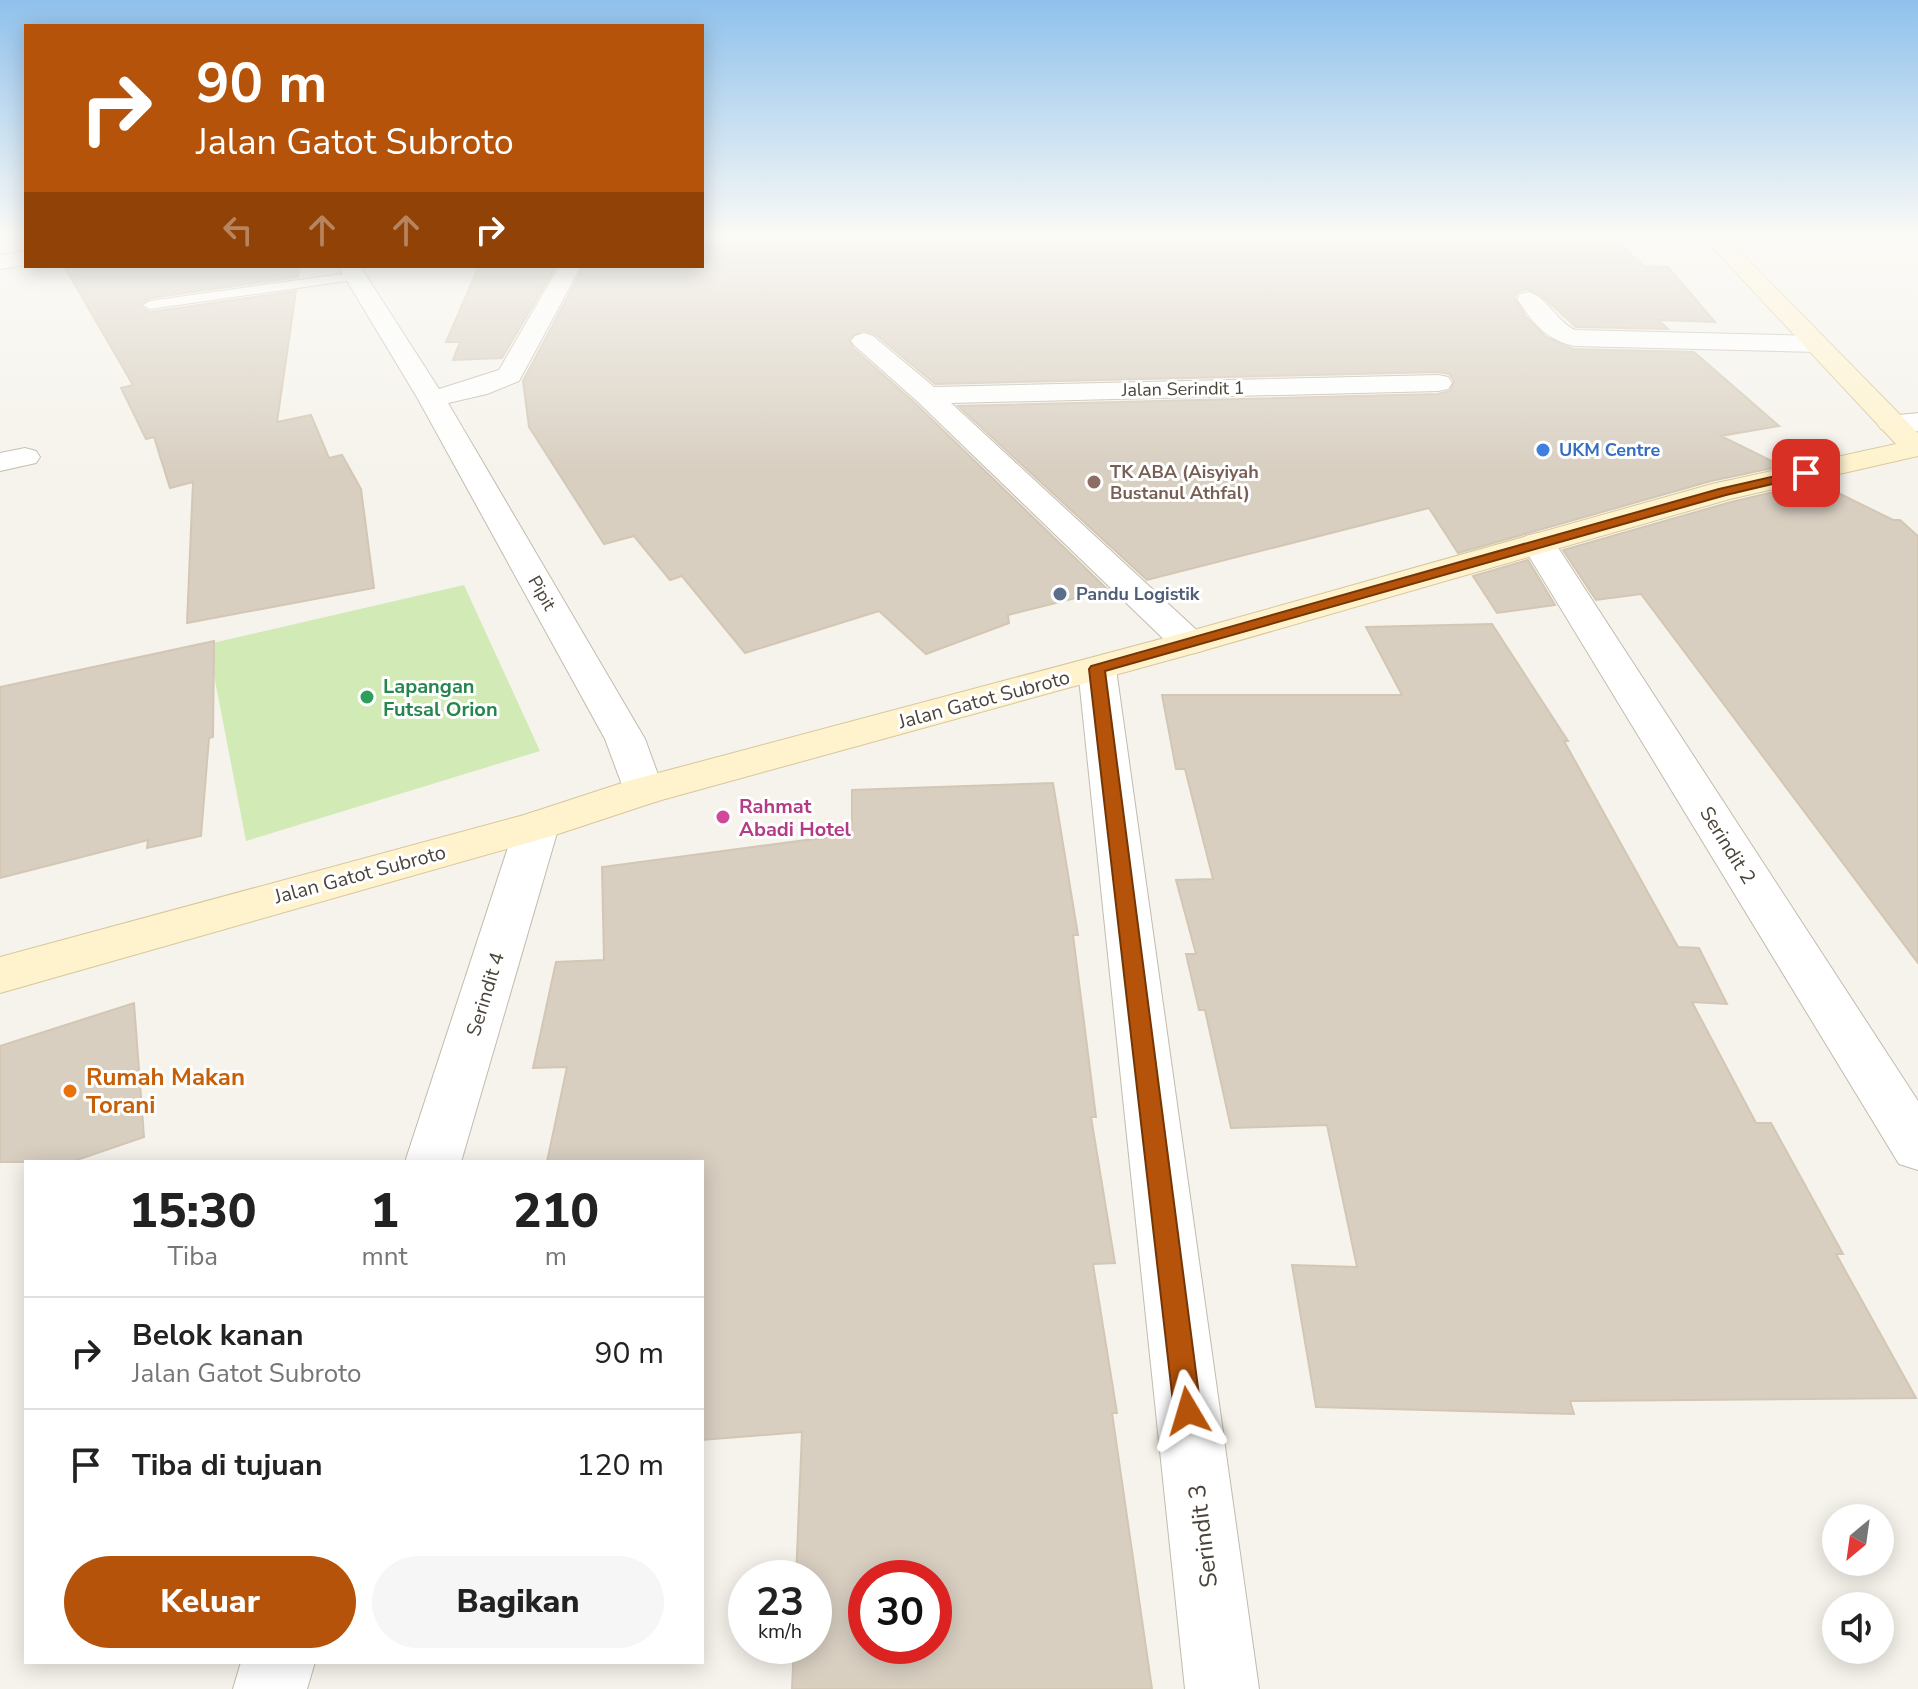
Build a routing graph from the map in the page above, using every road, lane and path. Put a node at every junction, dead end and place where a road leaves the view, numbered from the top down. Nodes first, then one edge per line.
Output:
1 (378, 312) edge
2 (544, 312) edge
3 (1538, 312) edge
4 (1785, 312) edge
5 (864, 341) dead end
6 (1816, 344) junction
7 (1438, 383) dead end
8 (927, 395) junction
9 (432, 399) junction
10 (1911, 436) edge
11 (1538, 543) junction
12 (1189, 643) junction
13 (1097, 669) junction
14 (643, 791) junction
15 (537, 826) junction
16 (0, 975) edge
17 (1918, 1147) edge
18 (434, 1160) edge
19 (277, 1664) edge
20 (270, 1689) edge
21 (1222, 1689) edge

1 - 9 street, Pipit
2 - 9 street
3 - 6 street
4 - 6 street, Jalan Gatot Subroto
5 - 8 street
6 - 10 street, Jalan Gatot Subroto
7 - 8 street, Jalan Serindit 1
8 - 12 street
9 - 14 street, Pipit
10 - 11 street, Jalan Gatot Subroto
11 - 12 street, Jalan Gatot Subroto
11 - 17 street, Serindit 2
12 - 13 street, Jalan Gatot Subroto
13 - 14 street, Jalan Gatot Subroto
13 - 21 street, Serindit 3
14 - 15 street, Jalan Gatot Subroto
15 - 16 street, Jalan Gatot Subroto
15 - 18 street, Serindit 4
19 - 20 street

